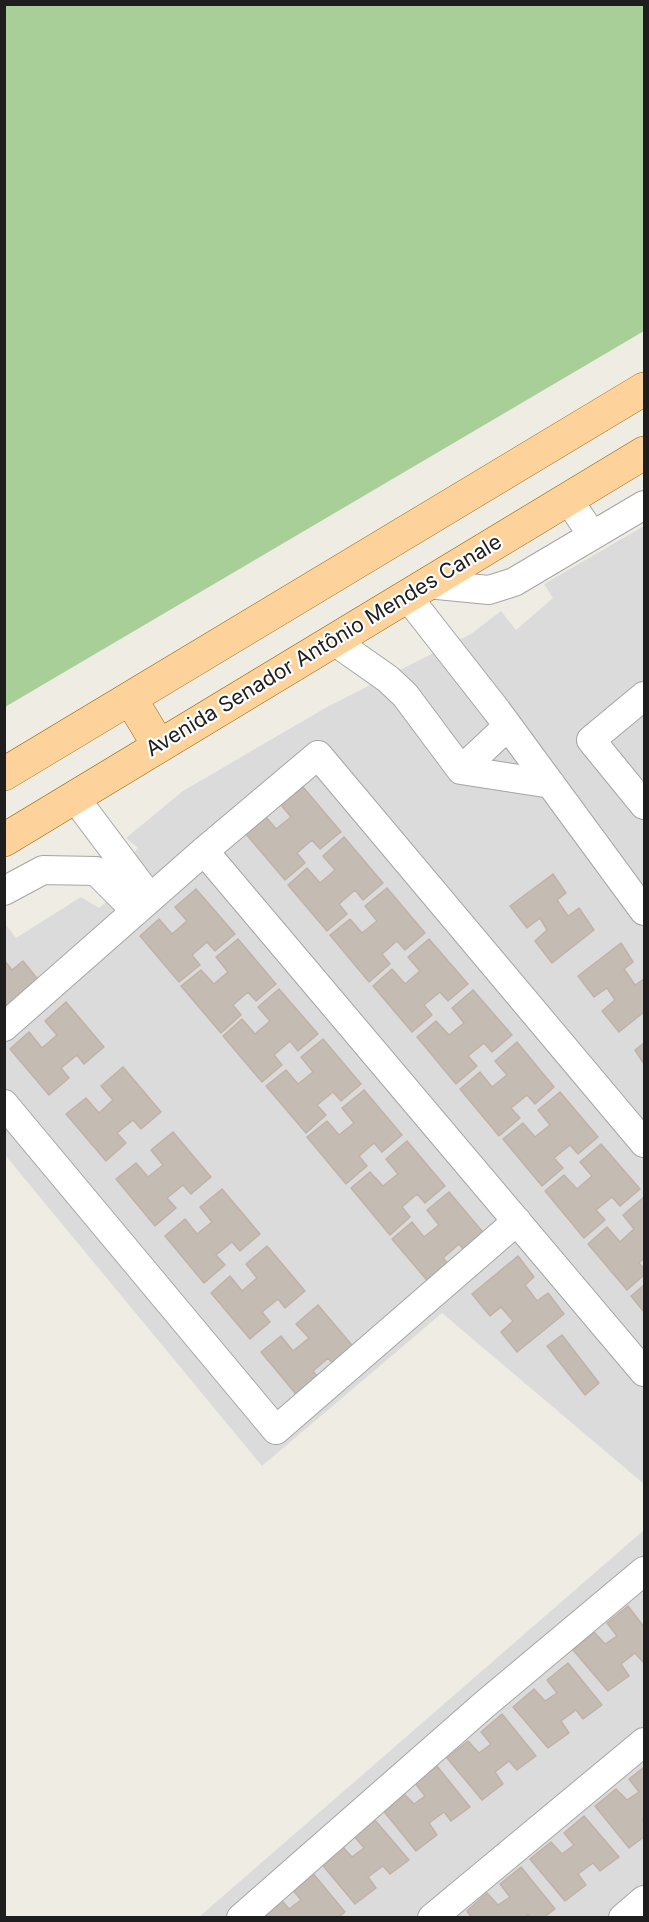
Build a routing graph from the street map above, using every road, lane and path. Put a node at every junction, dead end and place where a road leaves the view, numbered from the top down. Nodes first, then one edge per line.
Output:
1 (645, 389) edge
2 (645, 453) edge
3 (568, 499) junction
4 (645, 505) edge
5 (592, 535) junction
6 (417, 590) junction
7 (334, 640) junction
8 (645, 696) edge
9 (130, 698) junction
10 (508, 726) junction
11 (159, 746) junction
12 (461, 770) junction
13 (4, 774) edge
14 (550, 784) junction
15 (75, 798) junction
16 (645, 805) edge
17 (4, 840) edge
18 (204, 851) junction
19 (4, 891) edge
20 (143, 905) junction
21 (645, 911) edge
22 (4, 1027) edge
23 (4, 1104) edge
24 (645, 1143) edge
25 (517, 1221) junction
26 (645, 1372) edge
27 (641, 1582) edge
28 (645, 1742) edge
29 (645, 1900) edge
30 (241, 1917) edge
31 (432, 1917) edge
32 (623, 1917) edge

1 - 9 main road
2 - 3 main road, Avenida Senador Antônio Mendes Canale
3 - 5 street
3 - 6 main road, Avenida Senador Antônio Mendes Canale
4 - 5 street
5 - 6 street
6 - 7 main road, Avenida Senador Antônio Mendes Canale
6 - 10 street
7 - 11 main road, Avenida Senador Antônio Mendes Canale
7 - 12 street
8 - 16 street
9 - 11 main road
9 - 13 main road
10 - 12 street
10 - 14 street
11 - 15 main road, Avenida Senador Antônio Mendes Canale
12 - 14 street
14 - 21 street
15 - 17 main road, Avenida Senador Antônio Mendes Canale
15 - 20 street
18 - 20 street
18 - 24 street
18 - 25 street
19 - 20 street
20 - 22 street
23 - 25 street
25 - 26 street
27 - 30 street
28 - 31 street
29 - 32 street

